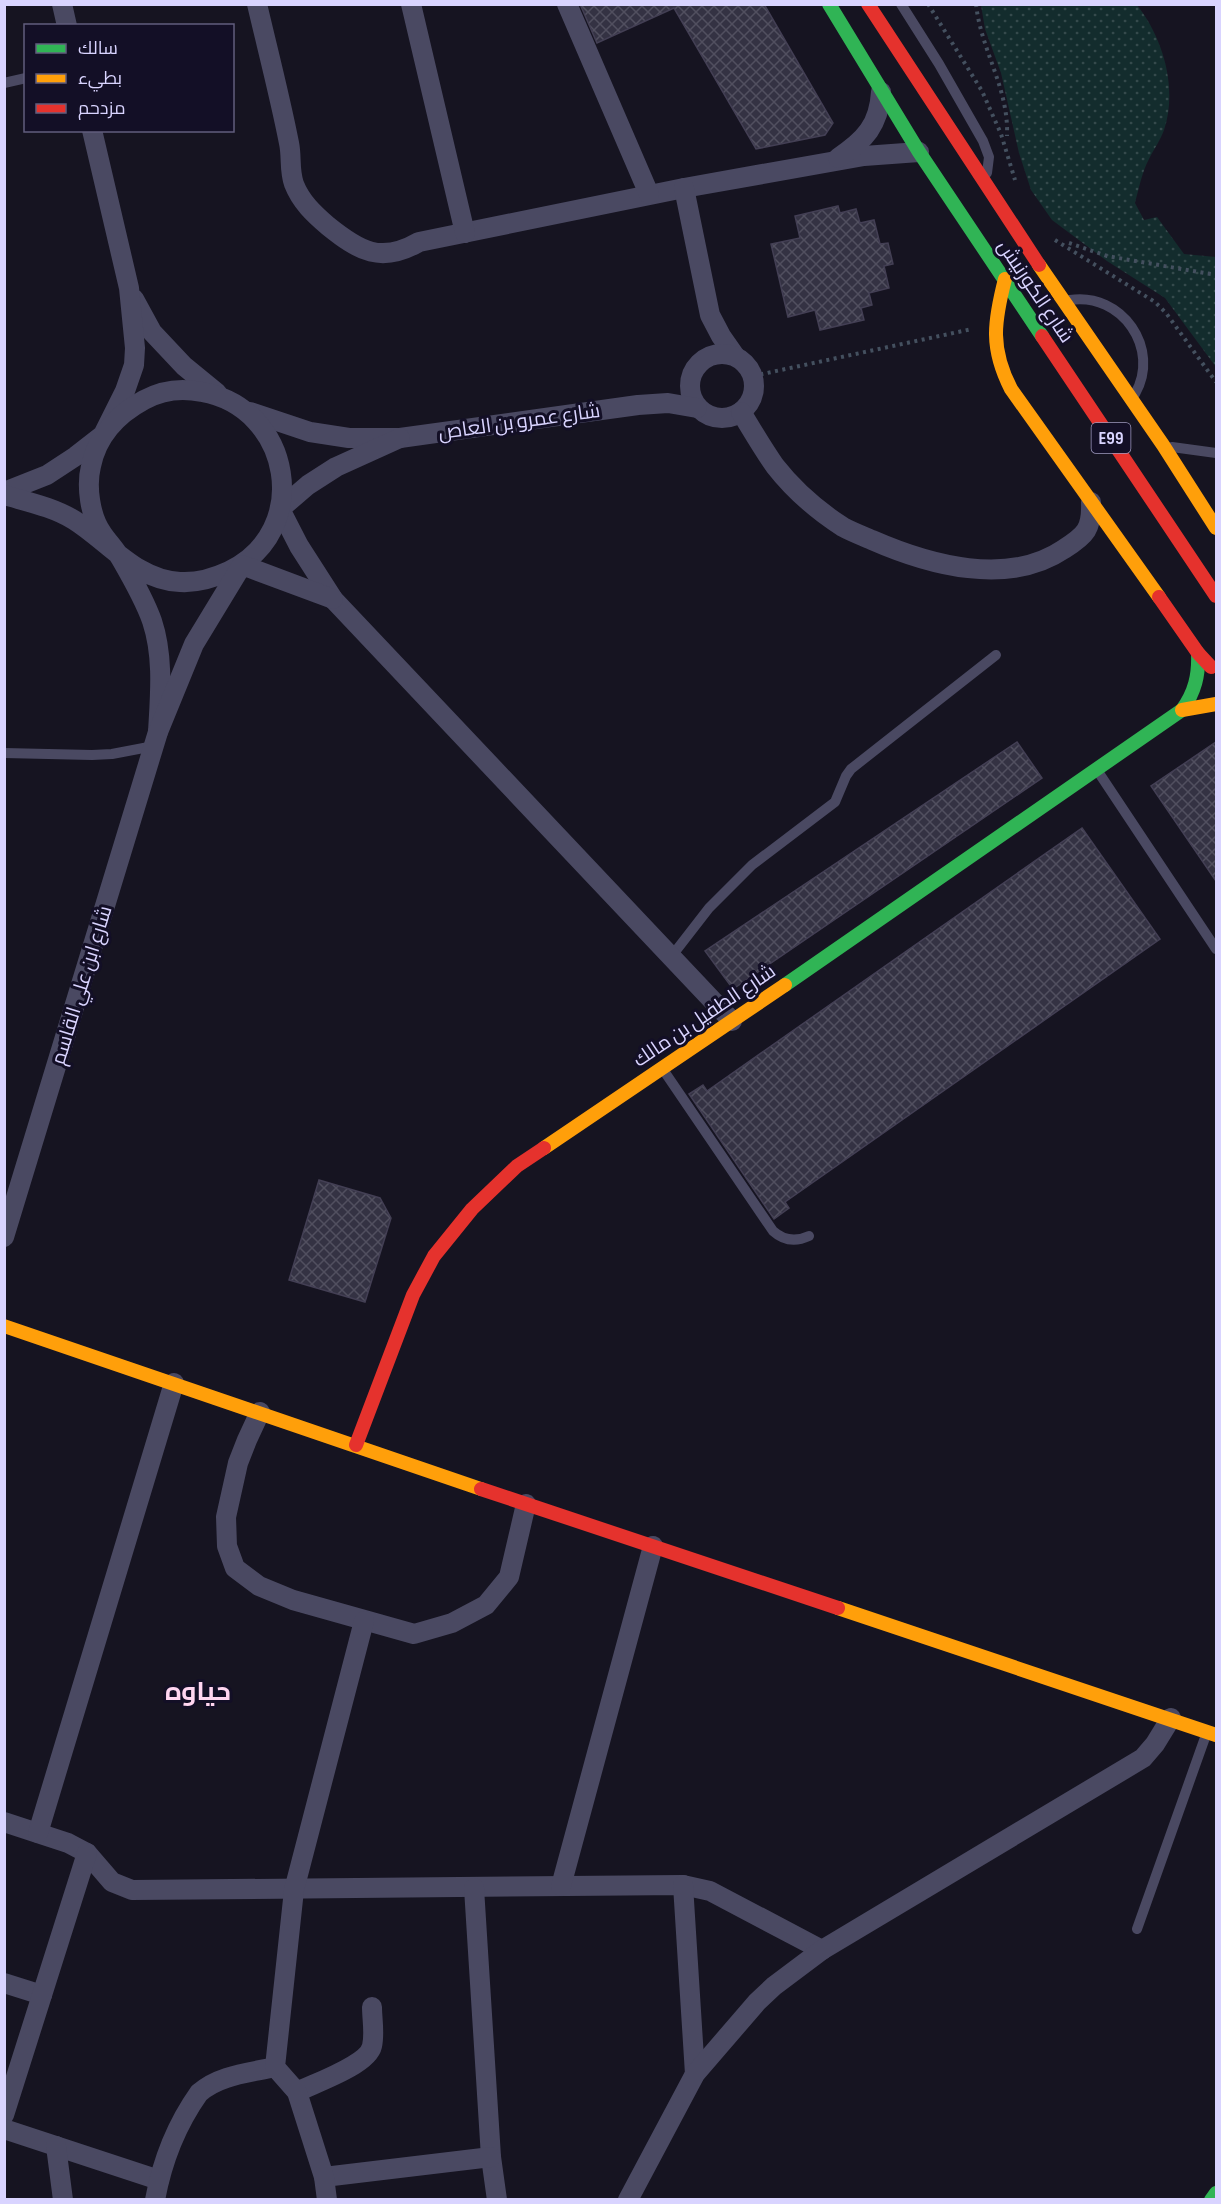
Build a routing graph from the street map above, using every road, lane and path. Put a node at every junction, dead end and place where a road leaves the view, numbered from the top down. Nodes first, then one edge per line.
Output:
1 (62, 4) edge
2 (257, 4) edge
3 (411, 4) edge
4 (567, 4) edge
5 (829, 4) edge
6 (868, 4) edge
7 (902, 4) edge
8 (928, 4) edge
9 (976, 4) edge
10 (67, 24) edge
11 (24, 78) edge
12 (4, 83) edge
13 (881, 92) junction
14 (92, 132) edge
15 (1007, 136) dead end
16 (919, 152) junction
17 (831, 163) junction
18 (985, 185) junction
19 (1017, 186) dead end
20 (684, 188) junction
21 (649, 194) junction
22 (465, 233) junction
23 (1049, 235) dead end
24 (1069, 243) dead end
25 (1216, 275) edge
26 (1005, 279) junction
27 (129, 288) junction
28 (1063, 300) junction
29 (710, 315) junction
30 (994, 324) junction
31 (735, 356) junction
32 (694, 370) junction
33 (753, 376) junction
34 (1216, 382) edge
35 (219, 395) junction
36 (1131, 400) junction
37 (638, 405) junction
38 (697, 408) junction
39 (248, 411) junction
40 (741, 412) junction
41 (103, 435) junction
42 (400, 438) junction
43 (1163, 445) junction
44 (1216, 453) edge
45 (4, 494) edge
46 (1091, 502) junction
47 (280, 509) junction
48 (1216, 528) edge
49 (1076, 541) junction
50 (1121, 543) junction
51 (120, 557) junction
52 (242, 565) junction
53 (1216, 596) edge
54 (333, 599) junction
55 (1198, 653) junction
56 (996, 655) dead end
57 (1216, 673) edge
58 (1216, 704) edge
59 (1182, 710) junction
60 (156, 739) junction
61 (4, 753) edge
62 (1097, 769) junction
63 (1216, 949) edge
64 (671, 957) junction
65 (732, 1021) junction
66 (662, 1068) junction
67 (809, 1236) dead end
68 (4, 1238) edge
69 (4, 1326) edge
70 (174, 1383) junction
71 (260, 1412) junction
72 (356, 1445) junction
73 (526, 1504) junction
74 (653, 1546) junction
75 (364, 1621) junction
76 (1171, 1718) junction
77 (1212, 1733) edge
78 (4, 1822) edge
79 (38, 1833) junction
80 (87, 1853) junction
81 (683, 1885) junction
82 (561, 1886) junction
83 (474, 1888) junction
84 (294, 1890) junction
85 (1137, 1929) dead end
86 (822, 1950) junction
87 (4, 1983) edge
88 (42, 1995) junction
89 (372, 2007) dead end
90 (275, 2067) junction
91 (695, 2074) junction
92 (297, 2092) junction
93 (4, 2115) edge
94 (4, 2129) edge
95 (56, 2146) junction
96 (491, 2157) junction
97 (324, 2177) junction
98 (159, 2180) junction
99 (1216, 2193) edge
100 (63, 2199) edge
101 (155, 2199) edge
102 (327, 2199) edge
103 (497, 2199) edge
104 (628, 2199) edge
105 (1211, 2199) edge

1 - 10 street
2 - 22 street
3 - 22 street
4 - 21 street
5 - 13 main road, شارع الكورنيش / E99
6 - 18 main road, شارع الكورنيش / E99
7 - 18 lane
8 - 19 path
9 - 15 path
11 - 12 lane
13 - 16 main road, شارع الكورنيش / E99
13 - 17 street
14 - 27 street
16 - 17 street
16 - 26 main road, شارع الكورنيش / E99
17 - 20 street
18 - 28 main road, شارع الكورنيش / E99
20 - 21 street
20 - 29 street
21 - 22 street
23 - 34 path
24 - 25 path
26 - 30 main road
26 - 53 main road, شارع الكورنيش / E99
27 - 35 street
27 - 41 street
28 - 36 main road, شارع الكورنيش / E99
28 - 36 lane
29 - 31 street
29 - 32 street
30 - 33 path
30 - 46 main road
31 - 32 street
31 - 33 street
32 - 37 street, شارع عمرو بن العاص
32 - 38 street
33 - 40 street
35 - 39 street
35 - 41 street
36 - 43 main road, شارع الكورنيش / E99
37 - 38 street, شارع عمرو بن العاص
37 - 42 street, شارع عمرو بن العاص
38 - 40 street
39 - 42 street, شارع عمرو بن العاص
39 - 47 street
40 - 49 street
41 - 45 street
41 - 51 street
42 - 47 street, شارع عمرو بن العاص
43 - 44 lane
43 - 48 main road, شارع الكورنيش / E99
45 - 51 street
46 - 49 street
46 - 50 main road
47 - 52 street
47 - 54 street
49 - 50 street
50 - 55 main road
51 - 52 street
51 - 60 street, شارع ابن علي القاسم
52 - 54 street
52 - 60 street, شارع ابن علي القاسم
54 - 64 street
55 - 57 main road
55 - 59 main road
56 - 64 lane
58 - 59 main road
59 - 62 main road, شارع الطفيل بن مالك
60 - 61 lane
60 - 68 street, شارع ابن علي القاسم
62 - 63 lane
62 - 65 main road, شارع الطفيل بن مالك
64 - 65 street
65 - 66 main road, شارع الطفيل بن مالك
66 - 67 lane
66 - 72 main road, شارع الطفيل بن مالك
69 - 70 main road
70 - 71 main road
70 - 79 street
71 - 72 main road
71 - 75 street
72 - 73 main road
73 - 74 main road
73 - 75 street
74 - 76 main road
74 - 82 street
75 - 84 street
76 - 77 main road
76 - 86 street
77 - 85 lane
78 - 79 street
79 - 80 street
80 - 84 street
80 - 88 street
81 - 82 street
81 - 86 street
81 - 91 street
82 - 83 street
83 - 84 street
83 - 96 street
84 - 90 street
86 - 91 street
87 - 88 street
88 - 93 street
89 - 92 street
90 - 92 street
90 - 98 street
91 - 104 street
92 - 97 street
94 - 95 street
95 - 98 street
95 - 100 street
96 - 97 street
96 - 103 street
97 - 102 street
98 - 101 street
99 - 105 main road

